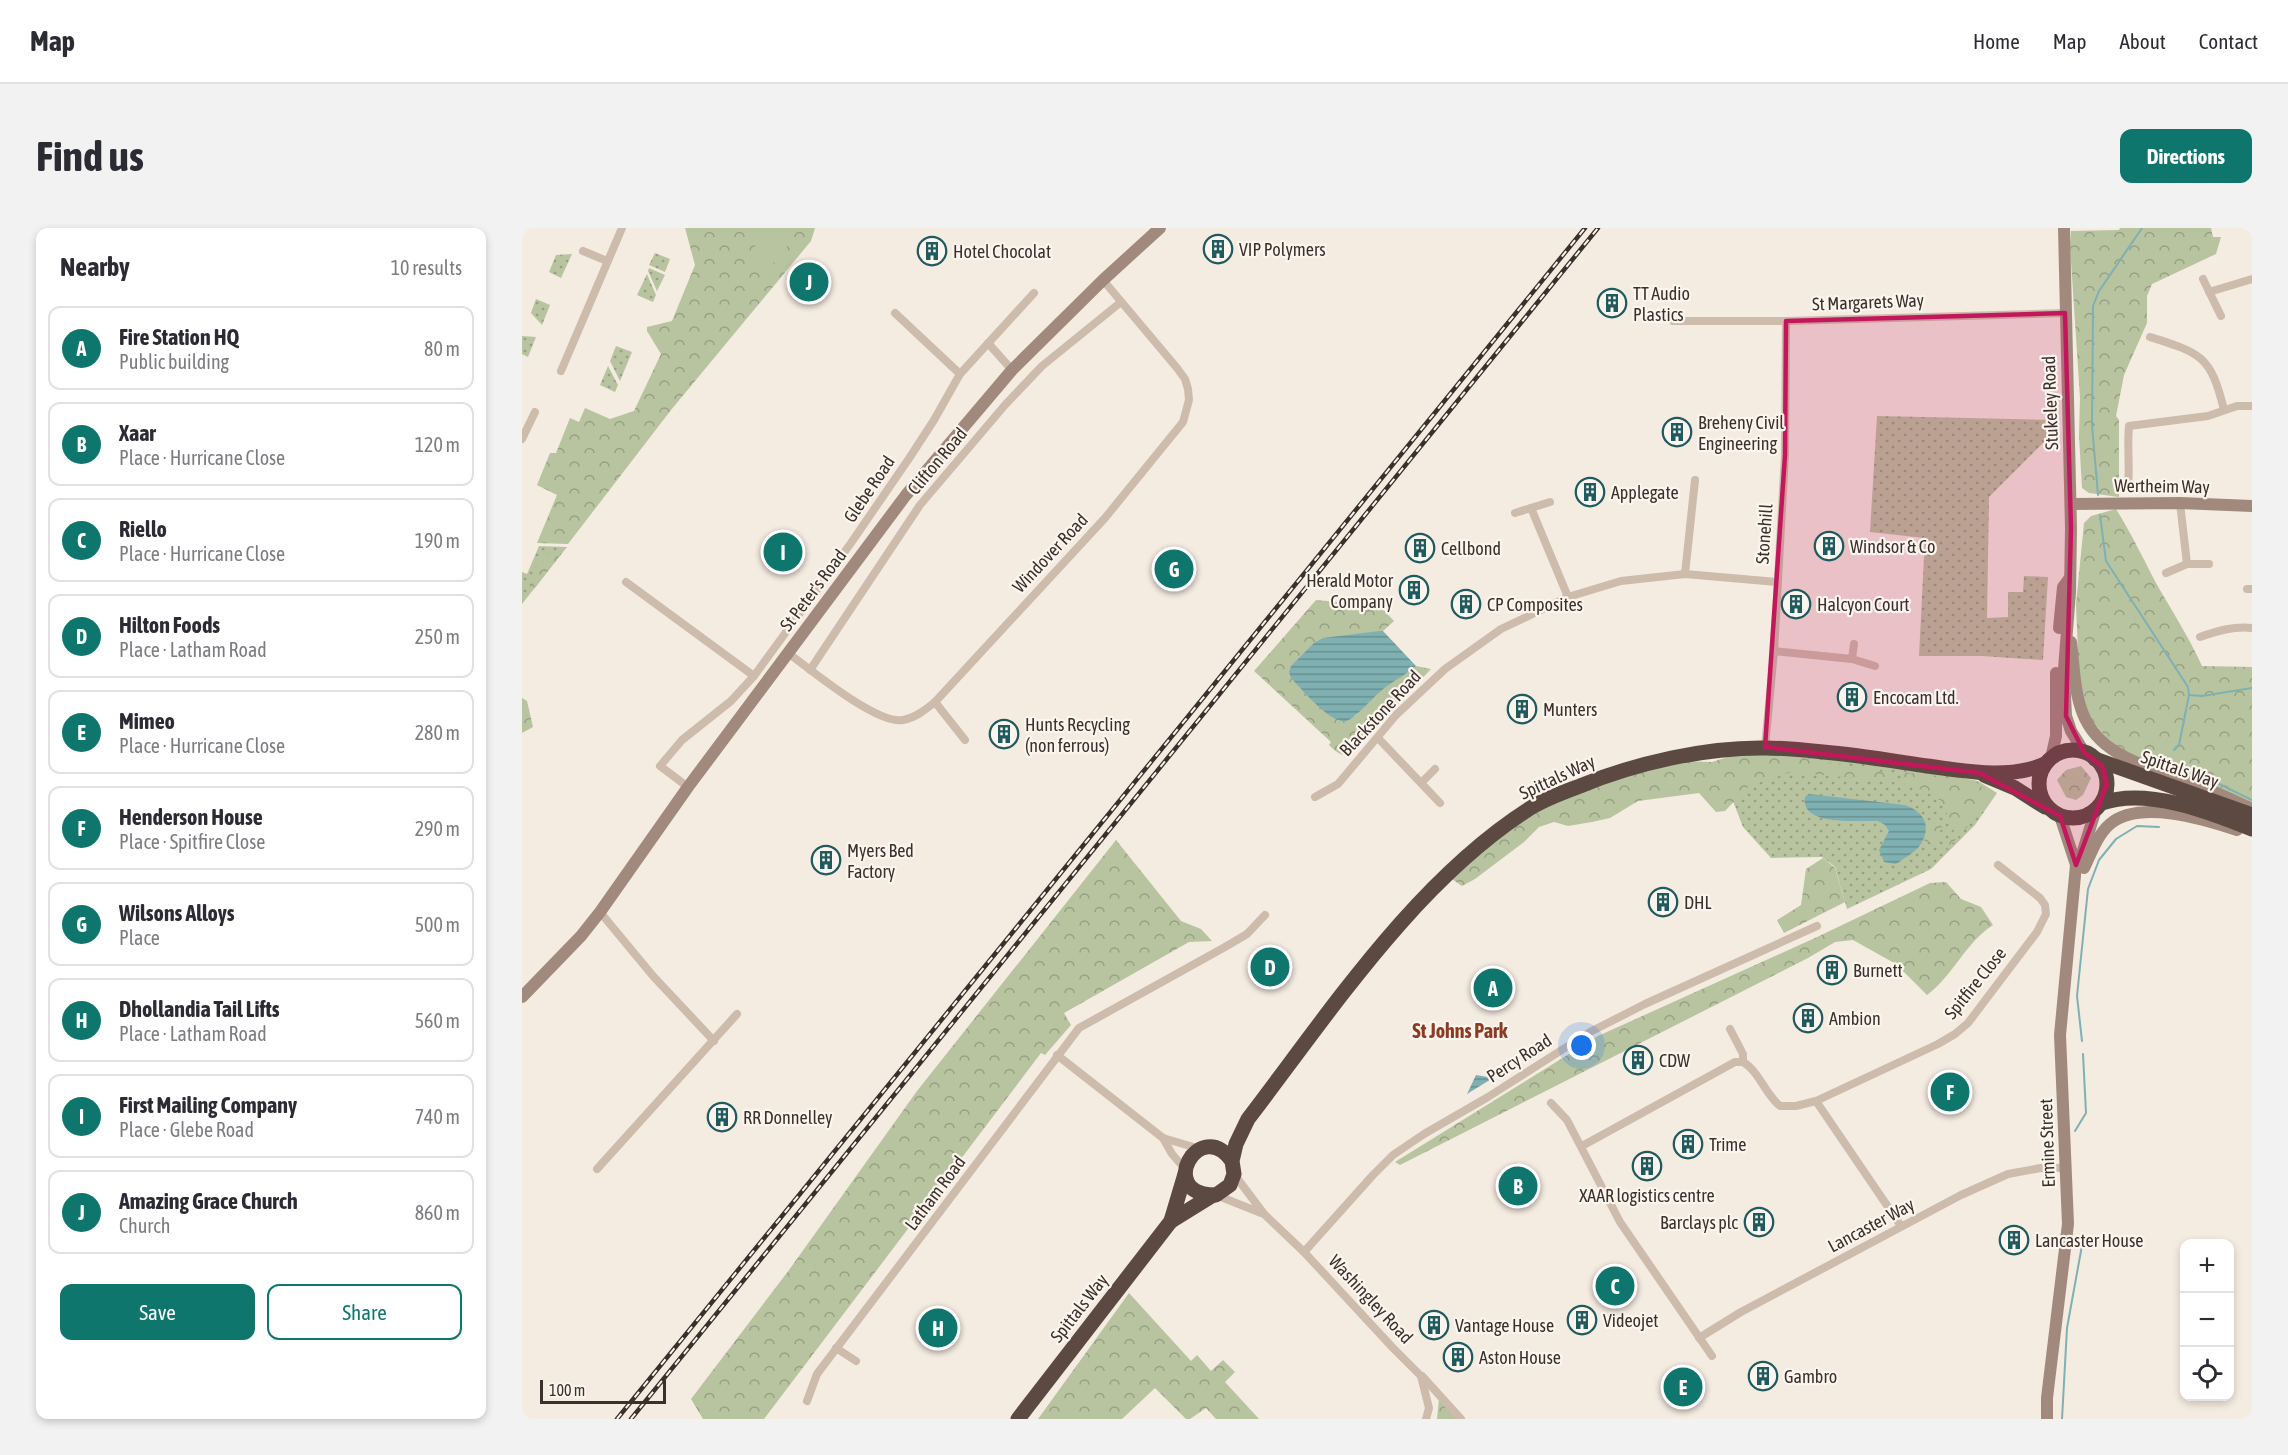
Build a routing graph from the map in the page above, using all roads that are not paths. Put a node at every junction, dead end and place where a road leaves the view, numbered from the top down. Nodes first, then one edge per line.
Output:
1 (622, 228) edge
2 (1159, 228) edge
3 (2064, 228) edge
4 (583, 251) dead end
5 (608, 261) junction
6 (2203, 279) dead end
7 (2252, 279) edge
8 (1103, 280) junction
9 (2210, 292) junction
10 (1034, 293) dead end
11 (1120, 302) junction
12 (895, 313) dead end
13 (2066, 313) junction
14 (2221, 316) dead end
15 (1672, 321) dead end
16 (1786, 321) junction
17 (2150, 337) dead end
18 (988, 343) junction
19 (1012, 370) junction
20 (561, 371) dead end
21 (960, 374) junction
22 (2252, 406) edge
23 (2224, 410) junction
24 (535, 412) dead end
25 (522, 439) edge
26 (1695, 480) dead end
27 (2128, 487) dead end
28 (1550, 502) dead end
29 (2180, 503) junction
30 (2071, 504) junction
31 (2252, 506) edge
32 (1531, 508) junction
33 (1515, 513) dead end
34 (2187, 564) junction
35 (2209, 564) dead end
36 (2166, 573) dead end
37 (1685, 574) junction
38 (2069, 578) junction
39 (626, 582) dead end
40 (1777, 582) junction
41 (1568, 597) junction
42 (2068, 617) junction
43 (2252, 628) edge
44 (2200, 637) dead end
45 (1854, 644) dead end
46 (1774, 651) junction
47 (788, 653) junction
48 (1852, 659) junction
49 (1875, 666) dead end
50 (810, 670) junction
51 (754, 676) junction
52 (935, 702) junction
53 (1378, 738) junction
54 (965, 740) dead end
55 (1765, 747) junction
56 (2090, 755) junction
57 (2048, 761) junction
58 (1435, 769) dead end
59 (1979, 772) junction
60 (1422, 782) junction
61 (688, 787) junction
62 (1315, 797) dead end
63 (1440, 803) dead end
64 (2099, 806) junction
65 (2252, 809) edge
66 (2053, 812) junction
67 (2252, 815) edge
68 (2252, 829) edge
69 (2252, 835) edge
70 (1998, 865) dead end
71 (2076, 865) junction
72 (2074, 882) junction
73 (600, 912) junction
74 (1265, 915) dead end
75 (1817, 926) dead end
76 (522, 997) edge
77 (737, 1014) dead end
78 (1730, 1029) dead end
79 (714, 1041) junction
80 (1057, 1055) junction
81 (1743, 1062) junction
82 (1816, 1101) junction
83 (1551, 1103) dead end
84 (1248, 1119) junction
85 (1163, 1138) junction
86 (1582, 1146) junction
87 (1206, 1148) junction
88 (1233, 1167) junction
89 (2066, 1168) junction
90 (597, 1169) dead end
91 (1185, 1171) junction
92 (1214, 1195) junction
93 (1264, 1215) junction
94 (1172, 1221) junction
95 (1901, 1226) junction
96 (1304, 1252) junction
97 (1699, 1338) junction
98 (836, 1348) junction
99 (1712, 1356) dead end
100 (856, 1361) dead end
101 (1421, 1376) junction
102 (807, 1401) dead end
103 (1018, 1419) edge
104 (1426, 1419) edge
105 (1461, 1419) edge
106 (2047, 1419) edge

1 - 5 street
2 - 8 street, St Peter's Road
3 - 13 street, Stukeley Road
4 - 5 street
5 - 20 street
6 - 9 street
7 - 9 street
8 - 11 street, Windover Road
8 - 19 street, St Peter's Road
9 - 14 street
10 - 18 street, Glebe Road
11 - 50 street, Clifton Road
11 - 52 street, Windover Road
12 - 21 street
13 - 16 street, St Margarets Way
13 - 30 street, Stukeley Road
15 - 16 street, St Margarets Way
16 - 40 street, Stonehill
17 - 23 street
18 - 19 street
18 - 21 street, Glebe Road
19 - 47 street, St Peter's Road
21 - 51 street, Glebe Road
22 - 23 street
23 - 27 street
24 - 25 street
26 - 37 street
28 - 32 street
29 - 30 street, Wertheim Way
29 - 31 street, Wertheim Way
29 - 34 street
30 - 38 street, Stukeley Road
32 - 33 street
32 - 41 street
34 - 35 street
34 - 36 street
37 - 40 street, Blackstone Road
37 - 41 street, Blackstone Road
38 - 42 street, Stukeley Road
38 - 57 street, Stukeley Road
39 - 51 street
40 - 46 street, Stonehill
41 - 53 street, Blackstone Road
42 - 56 street, Stukeley Road
42 - 65 street
43 - 44 street
45 - 48 street
46 - 48 street
46 - 55 street, Stonehill
47 - 50 street, Windover Road
47 - 61 street, St Peter's Road
48 - 49 street
50 - 52 street, Windover Road
51 - 61 street, Glebe Road
52 - 54 street
53 - 60 street
53 - 62 street, Blackstone Road
55 - 59 highway, Spittals Way
55 - 84 highway, Spittals Way
56 - 57 highway
56 - 64 highway
56 - 67 highway, Spittals Way
57 - 59 highway, Spittals Way
57 - 66 highway
58 - 60 street
59 - 66 highway, Spittals Way
60 - 63 street
61 - 73 street, St Peter's Road
64 - 66 highway
64 - 68 highway, Spittals Way
64 - 71 street, Ermine Street
66 - 71 street, Ermine Street
69 - 72 street
70 - 82 street, Spitfire Close
71 - 72 street, Ermine Street
72 - 89 street, Ermine Street
73 - 76 street, St Peter's Road
73 - 79 street
74 - 80 street, Latham Road
75 - 96 street, Percy Road
77 - 79 street
78 - 81 street, Spitfire Close
79 - 90 street
80 - 85 street
80 - 98 street, Latham Road
81 - 82 street, Spitfire Close
81 - 86 street
82 - 95 street
83 - 86 street
84 - 87 highway
84 - 88 highway
85 - 87 street
85 - 91 street
86 - 97 street
87 - 88 highway
87 - 91 highway
88 - 92 highway
88 - 93 street, Washingley Road
89 - 95 street, Lancaster Way
89 - 106 street, Ermine Street
91 - 92 highway
91 - 94 highway, Spittals Way
92 - 93 street, Washingley Road
92 - 94 highway, Spittals Way
93 - 96 street, Washingley Road
94 - 103 highway, Spittals Way
95 - 97 street, Lancaster Way
96 - 101 street, Washingley Road
97 - 99 street
98 - 100 street
98 - 102 street, Latham Road
101 - 104 street
101 - 105 street, Washingley Road

